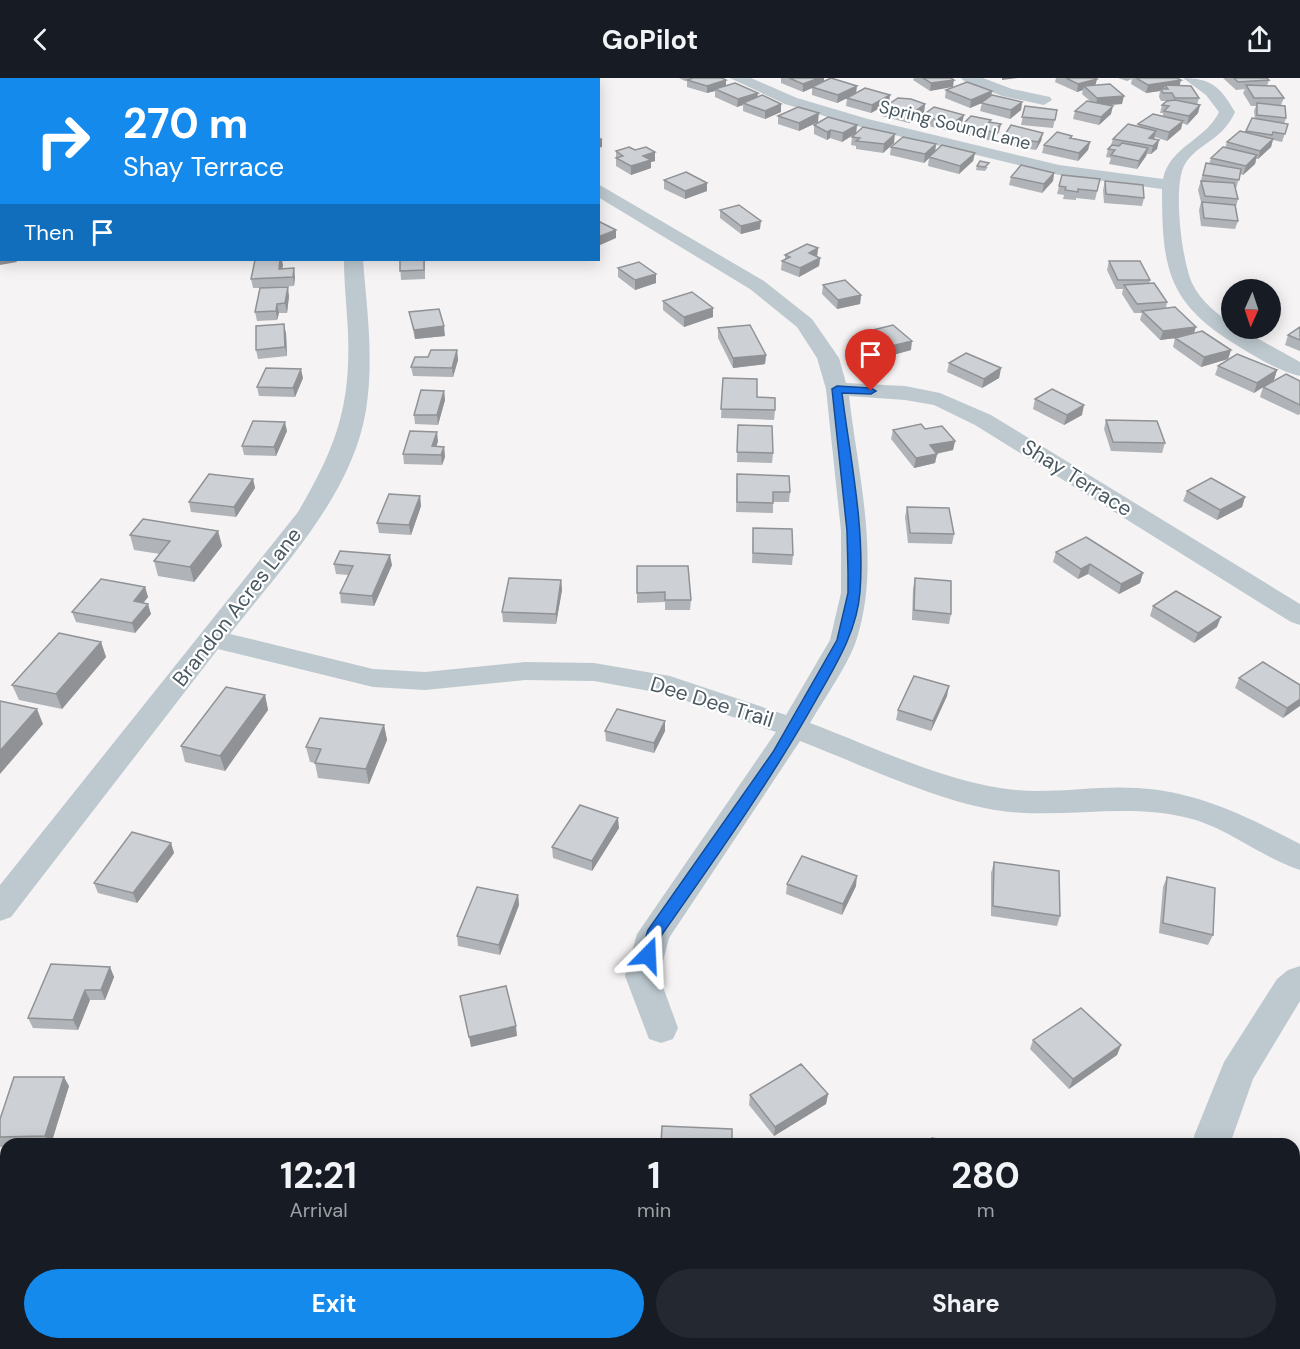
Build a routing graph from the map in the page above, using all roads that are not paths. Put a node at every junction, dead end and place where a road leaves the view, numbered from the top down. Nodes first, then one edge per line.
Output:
1 (738, 78) edge
2 (969, 78) edge
3 (1191, 78) edge
4 (1044, 100) dead end
5 (1170, 185) junction
6 (600, 190) edge
7 (353, 261) edge
8 (1300, 370) edge
9 (837, 389) junction
10 (1300, 616) edge
11 (213, 639) junction
12 (794, 728) junction
13 (1300, 858) edge
14 (0, 908) edge
15 (1300, 980) edge
16 (661, 1028) dead end
17 (1213, 1138) edge

1 - 5 street, Spring Sound Lane
2 - 4 street
3 - 5 street
5 - 8 street
6 - 9 street
7 - 11 street, Brandon Acres Lane
9 - 10 street, Shay Terrace
9 - 12 street
11 - 12 street, Dee Dee Trail
11 - 14 street, Brandon Acres Lane
12 - 13 street, Dee Dee Trail
12 - 16 street
15 - 17 street

